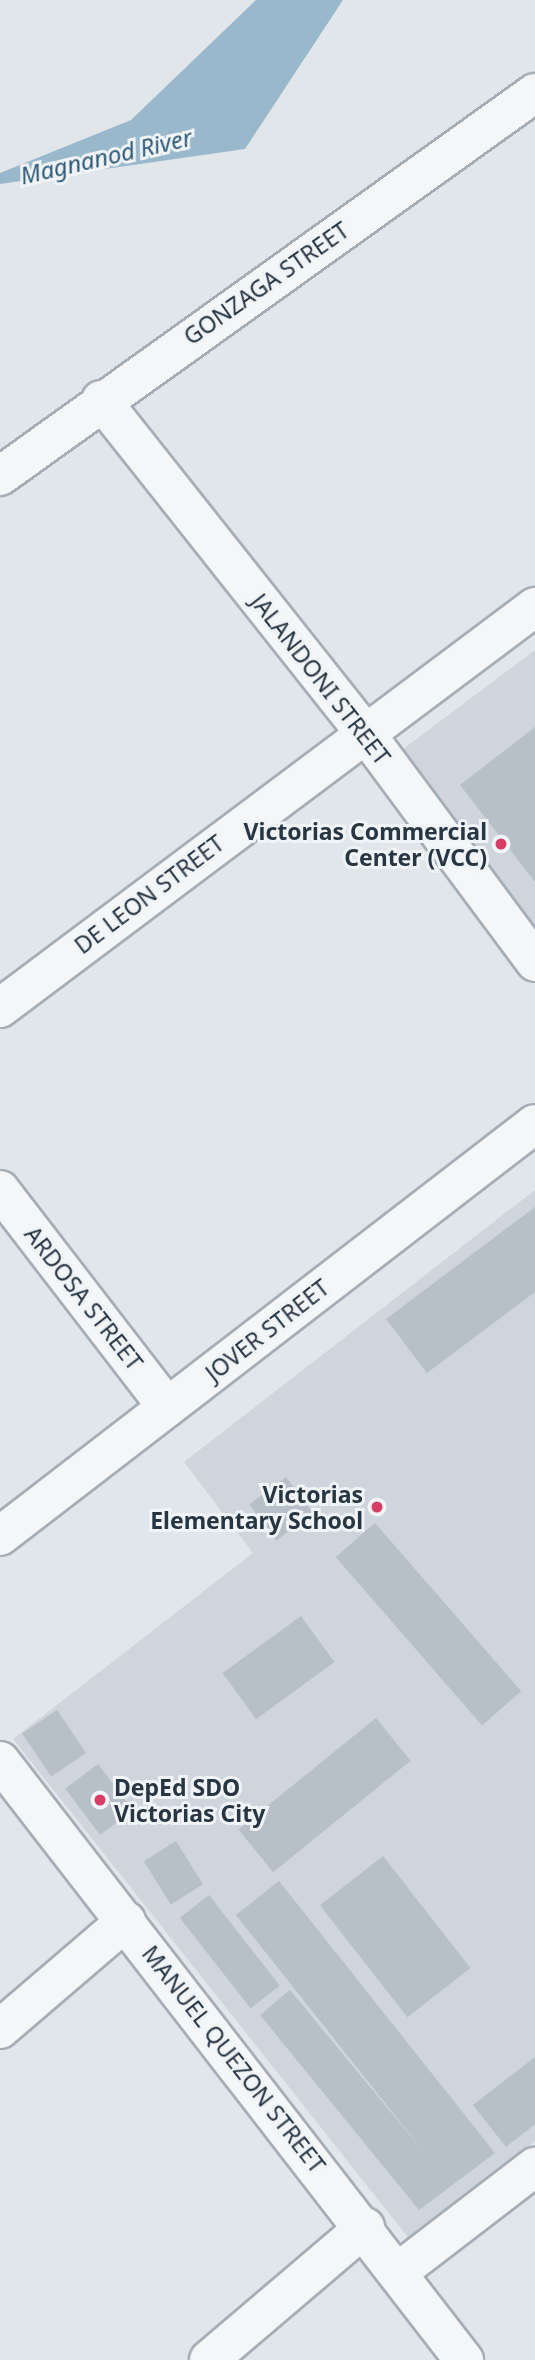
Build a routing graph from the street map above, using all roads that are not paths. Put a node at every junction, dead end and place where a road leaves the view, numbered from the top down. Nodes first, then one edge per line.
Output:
1 (535, 93) edge
2 (101, 400) junction
3 (0, 476) edge
4 (535, 607) edge
5 (363, 730) junction
6 (535, 962) edge
7 (0, 1008) edge
8 (535, 1124) edge
9 (0, 1189) edge
10 (167, 1407) junction
11 (0, 1536) edge
12 (0, 1761) edge
13 (126, 1921) junction
14 (0, 2029) edge
15 (535, 2167) edge
16 (365, 2227) junction
17 (398, 2272) junction
18 (209, 2360) edge
19 (464, 2360) edge

1 - 2 street, GONZAGA STREET
2 - 3 street, GONZAGA STREET
2 - 5 street, JALANDONI STREET
4 - 5 street, DE LEON STREET
5 - 6 street, JALANDONI STREET
5 - 7 street, DE LEON STREET
8 - 10 street, JOVER STREET
9 - 10 street, ARDOSA STREET
10 - 11 street, JOVER STREET
12 - 13 street, MANUEL QUEZON STREET
13 - 14 street
13 - 16 street, MANUEL QUEZON STREET
15 - 17 street
16 - 17 street, MANUEL QUEZON STREET
16 - 18 street
17 - 19 street, MANUEL QUEZON STREET

